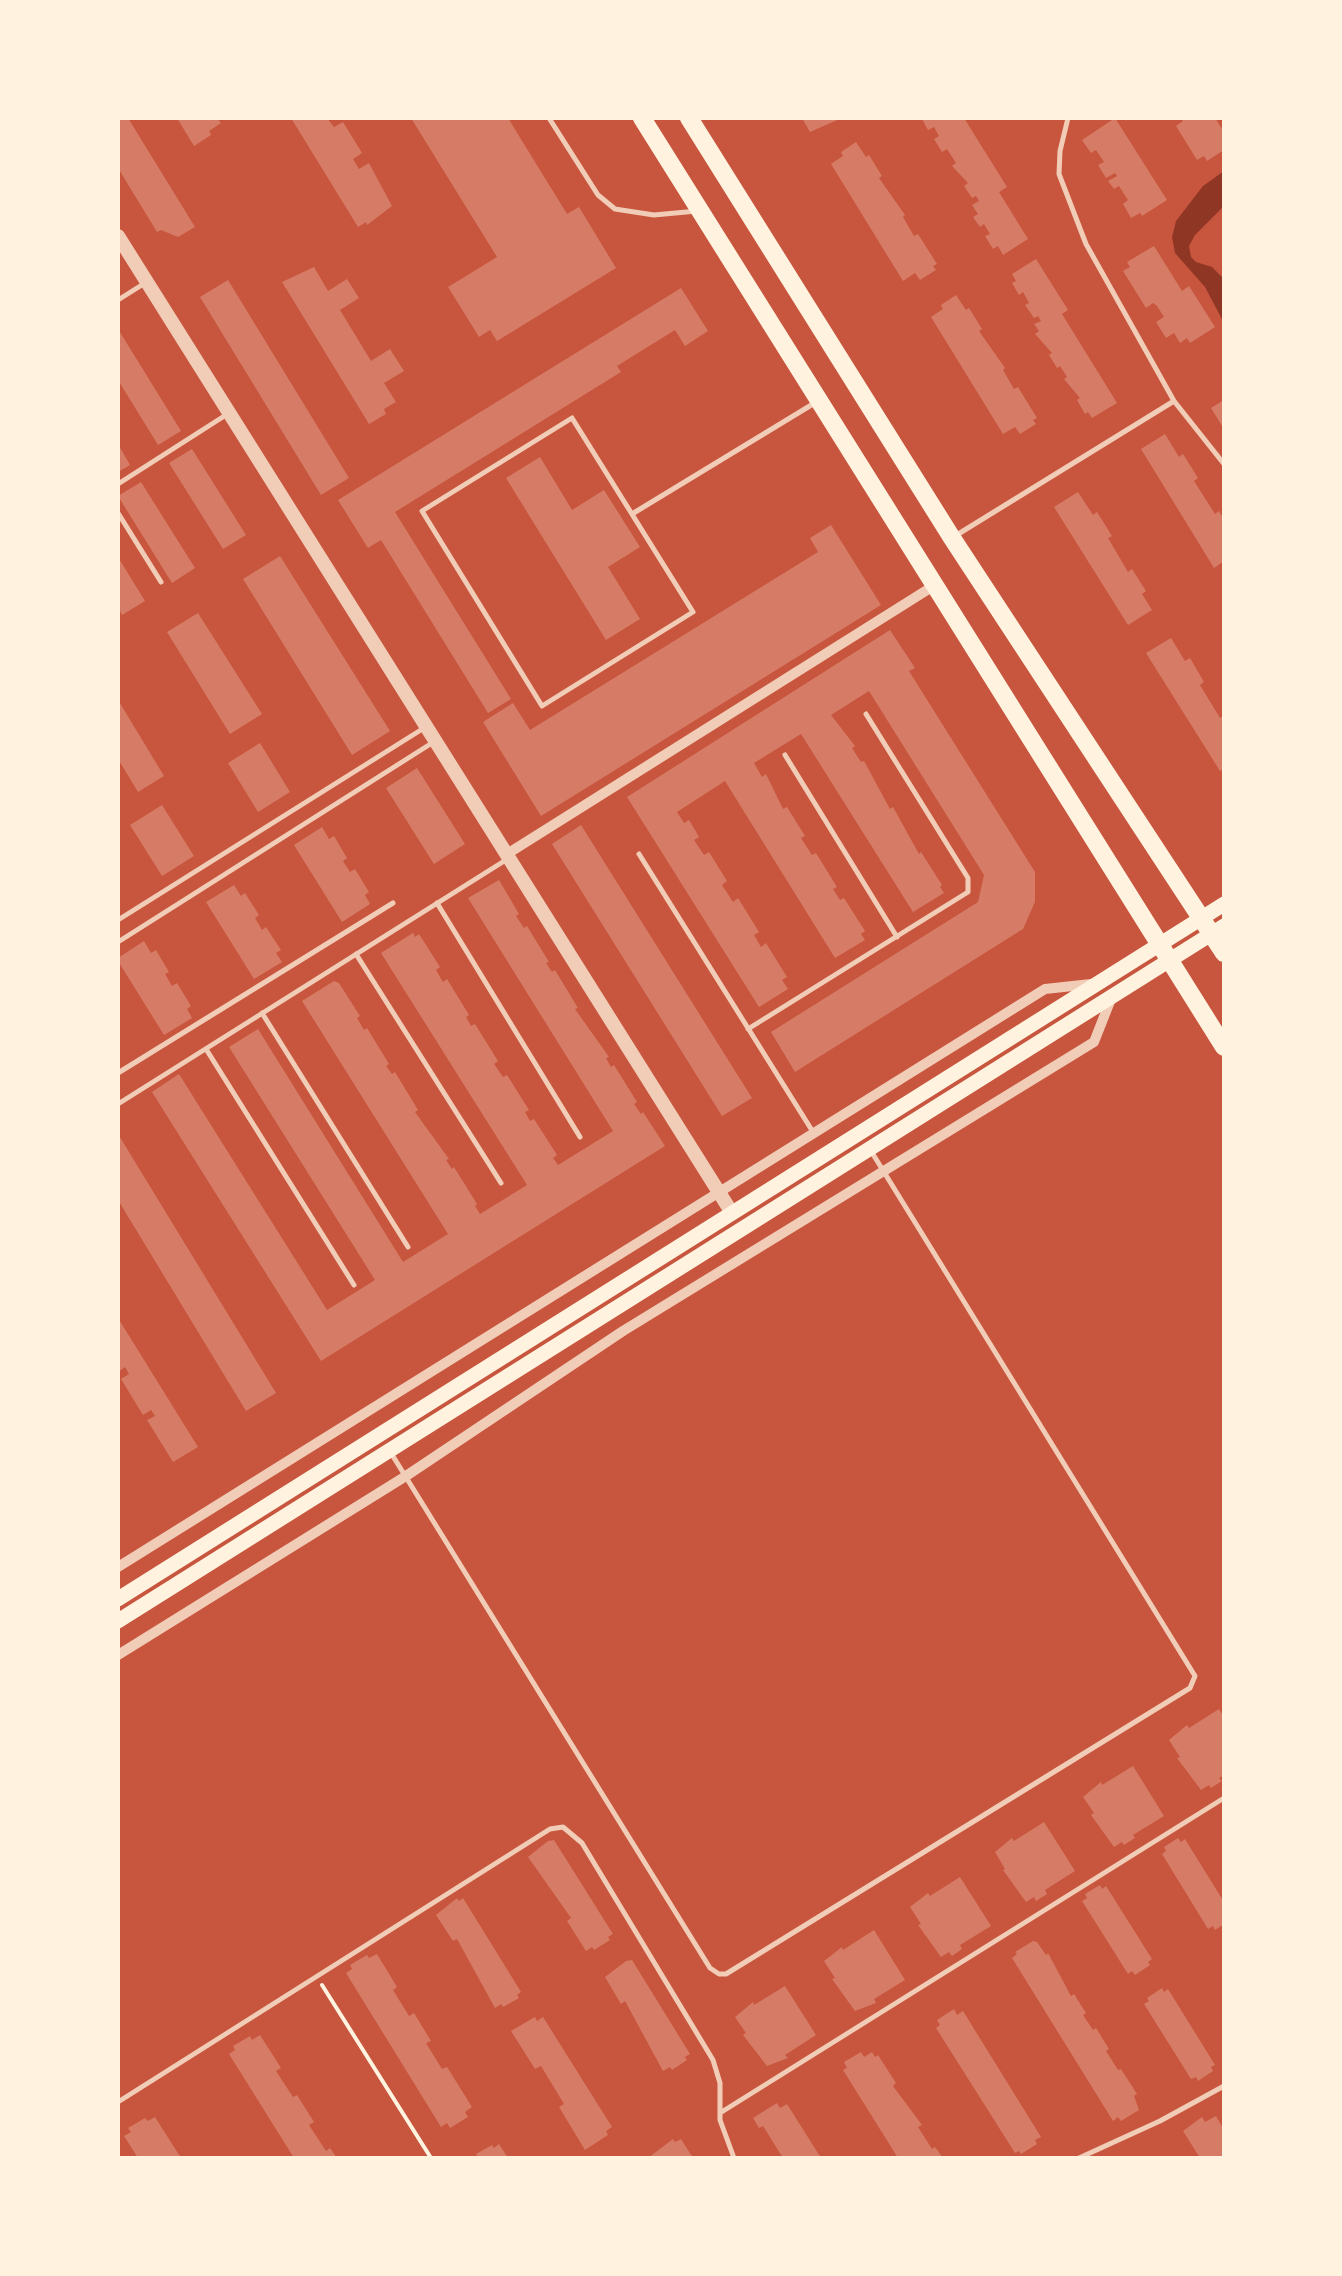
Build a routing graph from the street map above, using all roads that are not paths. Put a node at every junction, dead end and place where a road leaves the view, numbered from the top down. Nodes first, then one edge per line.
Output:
1 (550, 118) edge
2 (642, 118) edge
3 (689, 118) edge
4 (1068, 118) edge
5 (700, 211) junction
6 (118, 236) edge
7 (146, 282) junction
8 (118, 300) edge
9 (818, 400) junction
10 (1174, 401) junction
11 (229, 413) junction
12 (1224, 464) edge
13 (118, 484) edge
14 (118, 513) edge
15 (632, 514) junction
16 (952, 538) junction
17 (161, 582) dead end
18 (934, 585) junction
19 (866, 714) dead end
20 (426, 727) junction
21 (436, 742) junction
22 (785, 755) dead end
23 (638, 854) dead end
24 (508, 856) junction
25 (393, 903) dead end
26 (437, 903) junction
27 (1224, 904) edge
28 (118, 920) edge
29 (1213, 926) edge
30 (897, 937) junction
31 (118, 942) edge
32 (1166, 952) junction
33 (1224, 953) edge
34 (356, 954) junction
35 (1097, 984) junction
36 (1113, 996) junction
37 (262, 1014) junction
38 (748, 1029) junction
39 (1224, 1047) edge
40 (206, 1049) junction
41 (118, 1073) edge
42 (118, 1104) edge
43 (812, 1132) junction
44 (580, 1136) dead end
45 (870, 1148) junction
46 (883, 1170) junction
47 (501, 1183) dead end
48 (718, 1190) junction
49 (732, 1213) junction
50 (408, 1246) dead end
51 (354, 1285) dead end
52 (390, 1450) junction
53 (406, 1476) junction
54 (118, 1567) edge
55 (118, 1599) edge
56 (118, 1622) edge
57 (118, 1655) edge
58 (1224, 1798) edge
59 (1224, 2086) edge
60 (118, 2102) edge
61 (720, 2113) junction
62 (734, 2158) edge
63 (1079, 2158) edge

1 - 5 lane
2 - 5 main road
3 - 16 main road
4 - 10 lane
5 - 9 main road
6 - 7 street
7 - 8 lane
7 - 11 street
9 - 15 lane
9 - 18 main road
10 - 12 lane
10 - 16 lane
11 - 13 lane
11 - 20 street
14 - 17 lane
15 - 15 lane
16 - 29 main road
18 - 24 street
18 - 32 main road
19 - 30 lane
20 - 21 street
20 - 28 lane
21 - 24 street
21 - 31 lane
22 - 30 lane
23 - 38 lane
24 - 26 lane
24 - 48 street
25 - 41 lane
26 - 34 lane
26 - 44 lane
27 - 29 main road
29 - 32 main road
29 - 33 main road
30 - 38 lane
32 - 35 main road
32 - 36 main road
32 - 39 main road
34 - 37 lane
34 - 47 lane
35 - 43 street
35 - 49 main road
36 - 45 main road
36 - 46 street
37 - 40 lane
37 - 50 lane
38 - 43 lane
40 - 42 lane
40 - 51 lane
43 - 48 street
45 - 46 lane
45 - 52 main road
46 - 53 street
46 - 53 lane
48 - 49 street
48 - 54 street
49 - 55 main road
52 - 53 lane
52 - 56 main road
53 - 57 street
58 - 61 lane
59 - 63 lane
60 - 61 lane
61 - 62 lane

